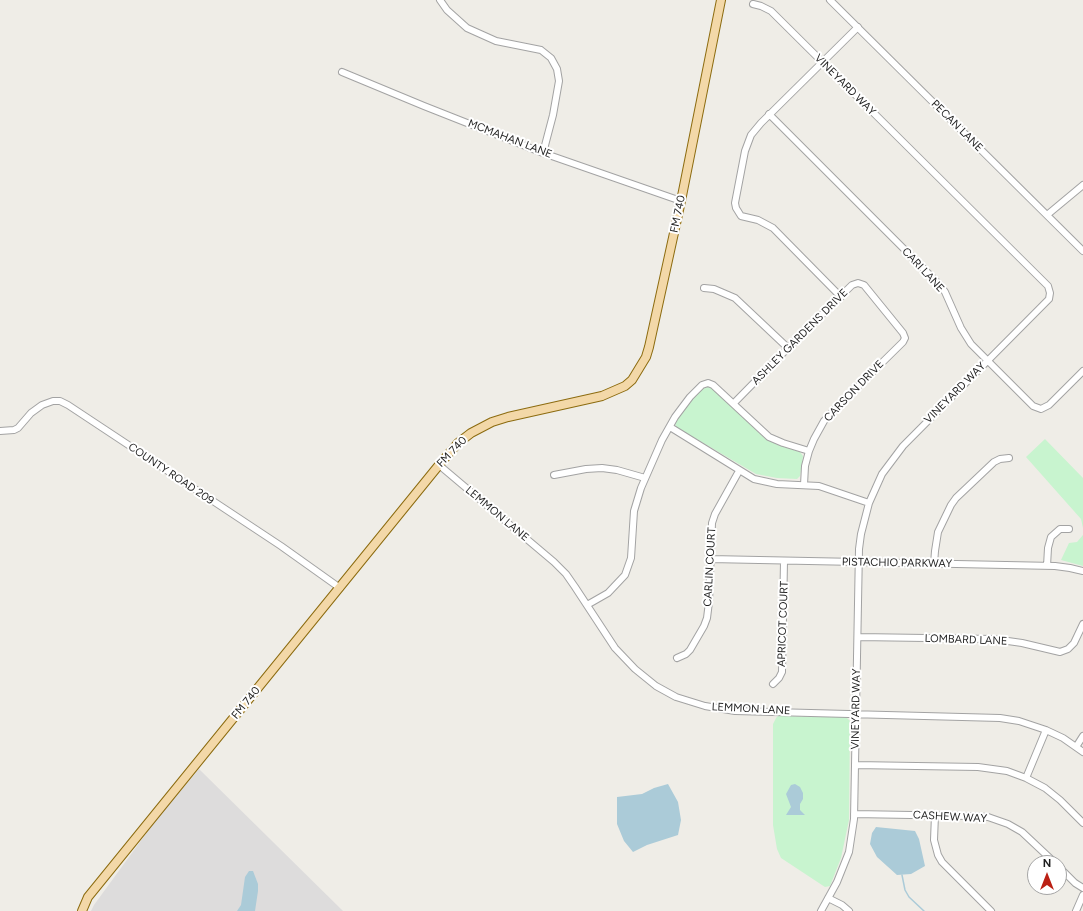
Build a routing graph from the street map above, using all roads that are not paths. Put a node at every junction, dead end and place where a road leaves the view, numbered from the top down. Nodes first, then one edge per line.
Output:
1 (440, 0) edge
2 (721, 0) edge
3 (830, 0) edge
4 (753, 4) dead end
5 (858, 27) junction
6 (823, 62) junction
7 (342, 72) dead end
8 (769, 114) junction
9 (543, 153) junction
10 (1083, 185) edge
11 (681, 201) junction
12 (1047, 215) junction
13 (1083, 251) edge
14 (704, 288) dead end
15 (841, 297) junction
16 (884, 309) joint
17 (788, 348) junction
18 (988, 361) junction
19 (1083, 371) edge
20 (734, 403) junction
21 (670, 427) junction
22 (0, 431) edge
23 (809, 452) junction
24 (1009, 458) dead end
25 (439, 465) junction
26 (739, 471) junction
27 (554, 475) dead end
28 (645, 478) junction
29 (804, 485) junction
30 (869, 503) junction
31 (1069, 529) dead end
32 (710, 559) junction
33 (784, 561) junction
34 (859, 562) junction
35 (934, 564) junction
36 (1047, 566) junction
37 (1083, 571) edge
38 (340, 588) junction
39 (587, 605) junction
40 (1083, 624) edge
41 (858, 637) junction
42 (677, 658) dead end
43 (773, 684) dead end
44 (856, 714) junction
45 (1046, 730) junction
46 (1083, 736) edge
47 (1076, 747) junction
48 (1083, 752) edge
49 (855, 765) junction
50 (1026, 778) junction
51 (854, 814) junction
52 (935, 815) junction
53 (1083, 823) edge
54 (1046, 855) edge
55 (1067, 876) edge
56 (1083, 888) edge
57 (1083, 895) edge
58 (828, 898) junction
59 (82, 911) edge
60 (821, 911) edge
61 (849, 911) edge
62 (991, 911) edge
63 (1076, 911) edge

1 - 9 street
2 - 11 main road, FM 740 / FM 740
3 - 5 street, PECAN LANE
4 - 6 street, VINEYARD WAY
5 - 6 street
5 - 12 street, PECAN LANE
6 - 8 street
6 - 18 street, VINEYARD WAY
7 - 9 street, MCMAHAN LANE
8 - 15 street
8 - 18 street, CARI LANE
9 - 11 street, MCMAHAN LANE
10 - 12 street
11 - 25 main road, FM 740 / FM 740
12 - 13 street, PECAN LANE
14 - 17 street
15 - 16 street, ASHLEY GARDENS DRIVE
15 - 17 street, ASHLEY GARDENS DRIVE
16 - 23 street, CARSON DRIVE
17 - 20 street, ASHLEY GARDENS DRIVE
18 - 19 street, CARI LANE
18 - 30 street, VINEYARD WAY
20 - 21 street
20 - 23 street
21 - 26 street
21 - 28 street
22 - 38 street, COUNTY ROAD 209
23 - 29 street, CARSON DRIVE
24 - 35 street
25 - 38 main road, FM 740 / FM 740
25 - 39 street, LEMMON LANE
26 - 29 street
26 - 32 street, CARLIN COURT
27 - 28 street
28 - 39 street
29 - 30 street
30 - 34 street, VINEYARD WAY
31 - 36 street
32 - 33 street, PISTACHIO PARKWAY
32 - 42 street, CARLIN COURT
33 - 34 street, PISTACHIO PARKWAY
33 - 43 street, APRICOT COURT
34 - 35 street, PISTACHIO PARKWAY
34 - 41 street, VINEYARD WAY
35 - 36 street, PISTACHIO PARKWAY
36 - 37 street, PISTACHIO PARKWAY
38 - 59 main road, FM 740 / FM 740
39 - 44 street, LEMMON LANE
40 - 41 street, LOMBARD LANE
41 - 44 street, VINEYARD WAY
44 - 45 street, LEMMON LANE
44 - 49 street, VINEYARD WAY
45 - 47 street, LEMMON LANE
45 - 50 street
46 - 47 street
47 - 48 street, LEMMON LANE
49 - 50 street
49 - 51 street, VINEYARD WAY
50 - 53 street
51 - 52 street, CASHEW WAY
51 - 58 street, VINEYARD WAY
52 - 54 street, CASHEW WAY
52 - 62 street
55 - 56 street
57 - 63 street
58 - 60 street, VINEYARD WAY
58 - 61 street

